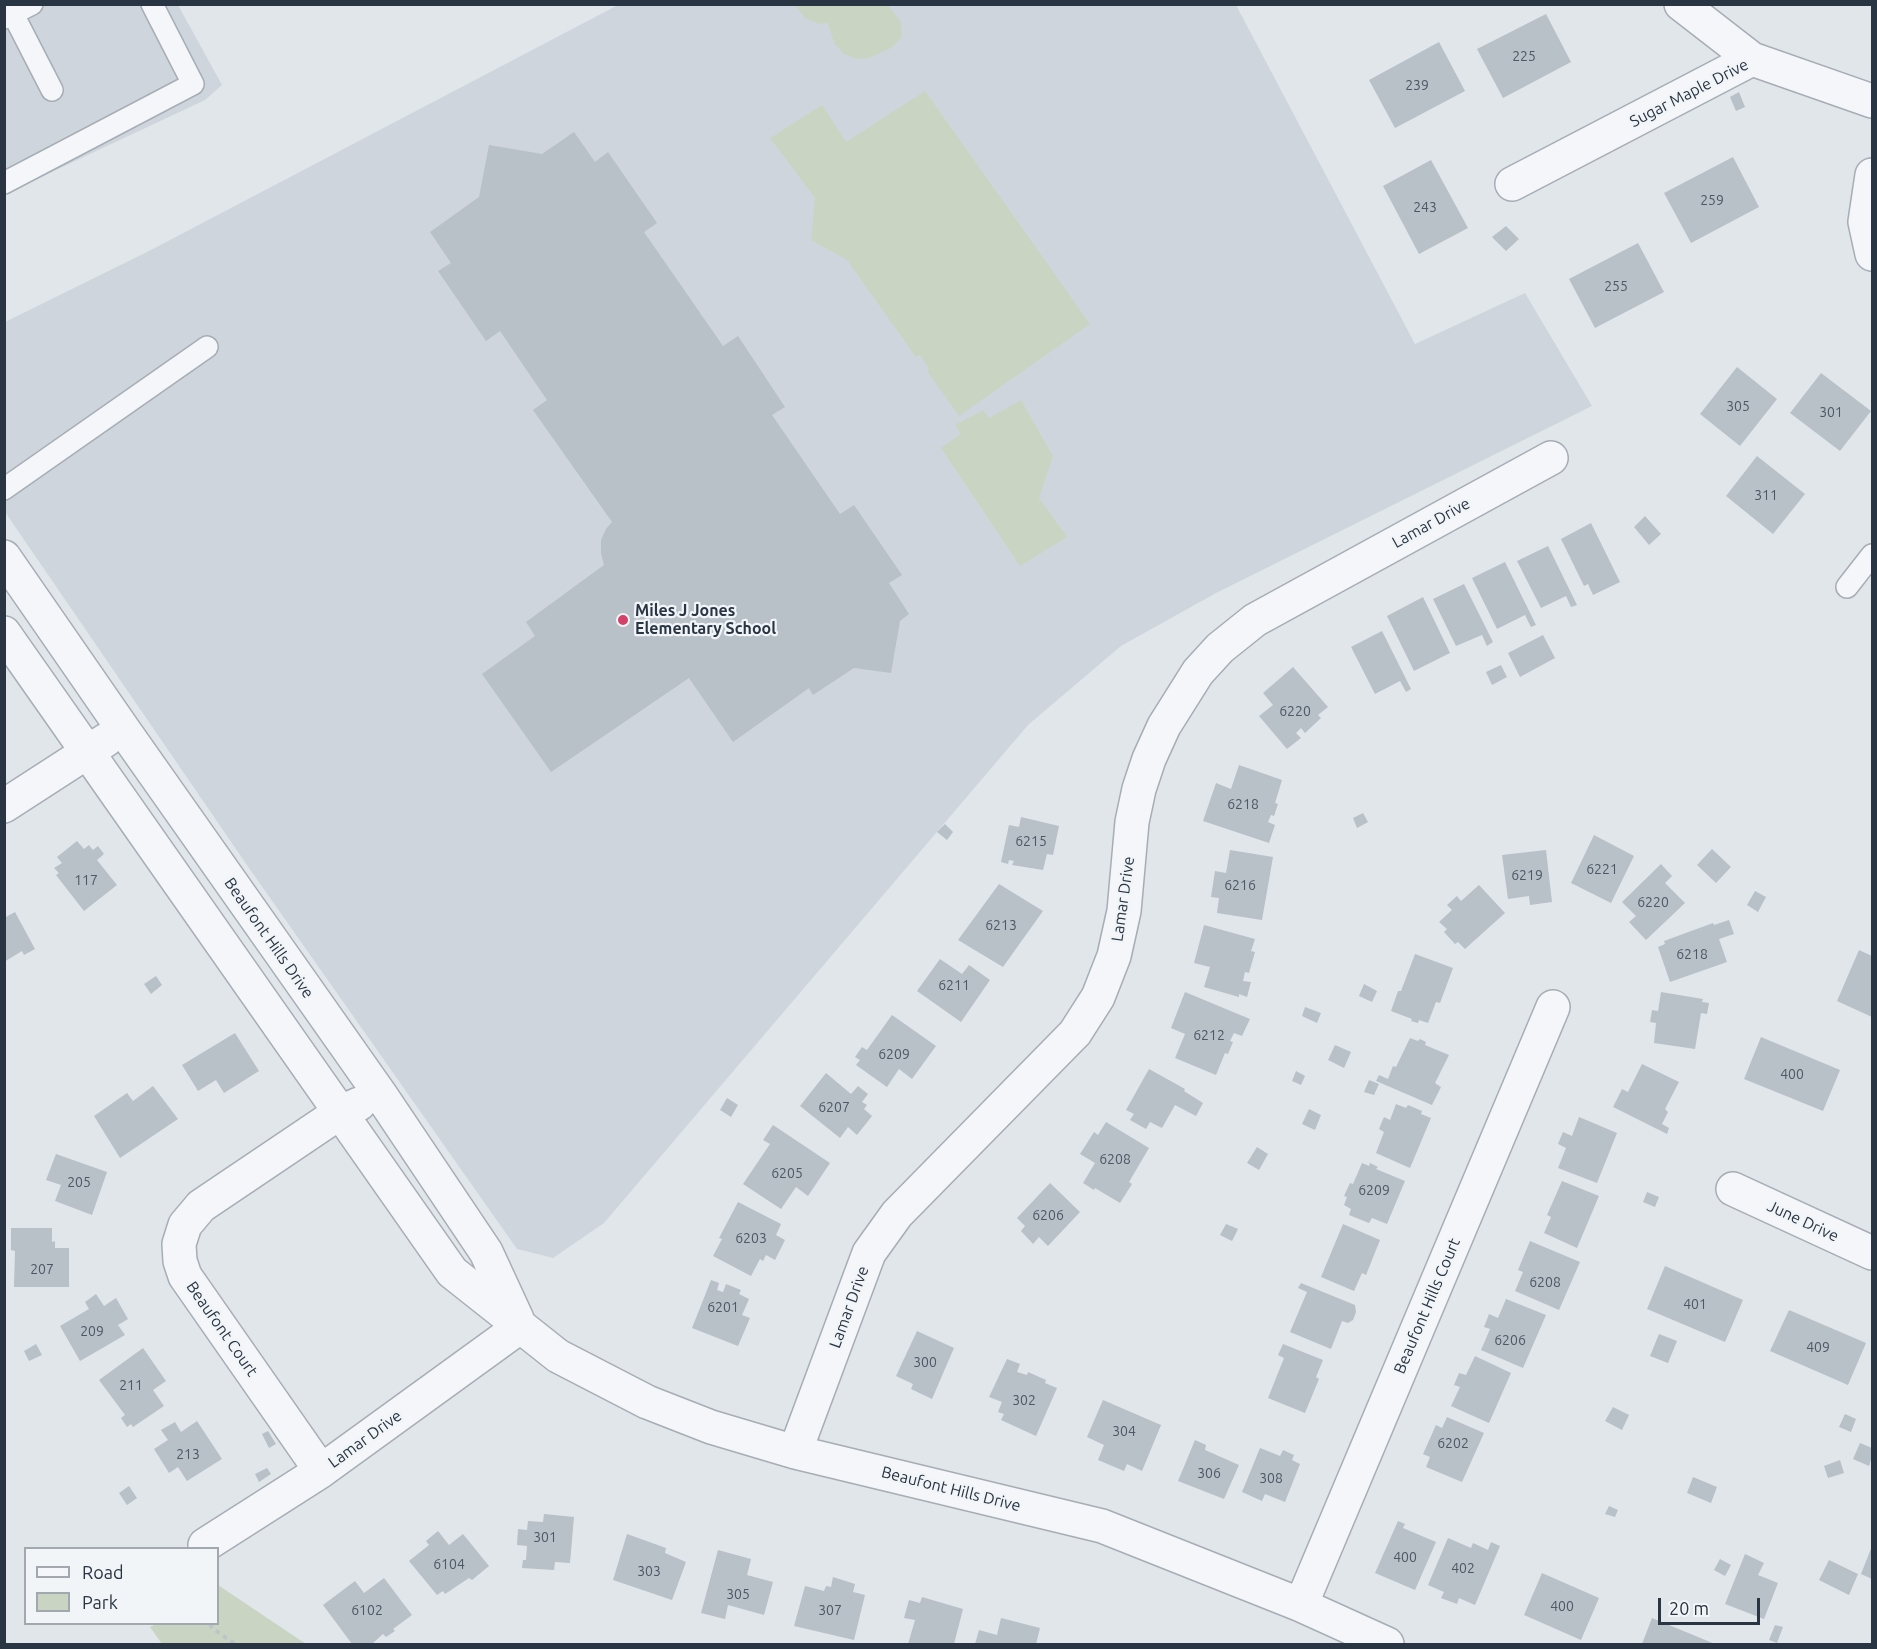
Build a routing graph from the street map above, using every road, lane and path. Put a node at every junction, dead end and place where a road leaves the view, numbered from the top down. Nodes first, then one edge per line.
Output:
1 (32, 4) edge
2 (152, 4) edge
3 (1681, 4) edge
4 (9, 16) edge
5 (1752, 59) junction
6 (52, 90) dead end
7 (1872, 101) edge
8 (1872, 175) edge
9 (4, 183) edge
10 (1512, 184) dead end
11 (1872, 254) edge
12 (207, 347) dead end
13 (1551, 458) dead end
14 (4, 489) edge
15 (1872, 555) edge
16 (5, 558) edge
17 (1847, 587) dead end
18 (4, 633) edge
19 (123, 729) junction
20 (87, 751) junction
21 (4, 806) edge
22 (1552, 1007) dead end
23 (380, 1094) junction
24 (339, 1113) junction
25 (1733, 1189) dead end
26 (1872, 1253) edge
27 (521, 1326) junction
28 (795, 1452) junction
29 (321, 1471) junction
30 (206, 1545) dead end
31 (1301, 1605) junction
32 (211, 1625) edge
33 (235, 1644) edge
34 (1387, 1644) edge

1 - 4 lane
2 - 9 lane
3 - 5 street
4 - 6 lane
5 - 7 street, Sugar Maple Drive
5 - 10 street, Sugar Maple Drive
8 - 11 street
12 - 14 lane
13 - 28 street, Lamar Drive
15 - 17 lane
16 - 19 street, Beaufont Hills Drive
18 - 20 street, Beaufont Hills Drive
19 - 20 street
19 - 23 street, Beaufont Hills Drive
20 - 21 street
20 - 24 street, Beaufont Hills Drive
22 - 31 street, Beaufont Hills Court
23 - 24 street, Beaufont Court
23 - 27 street, Beaufont Hills Drive
24 - 27 street, Beaufont Hills Drive
24 - 29 street, Beaufont Court
25 - 26 street, June Drive
27 - 28 street, Beaufont Hills Drive
27 - 29 street, Lamar Drive
28 - 31 street, Beaufont Hills Drive
29 - 30 street, Lamar Drive
31 - 34 street, Beaufont Hills Drive
32 - 33 path

